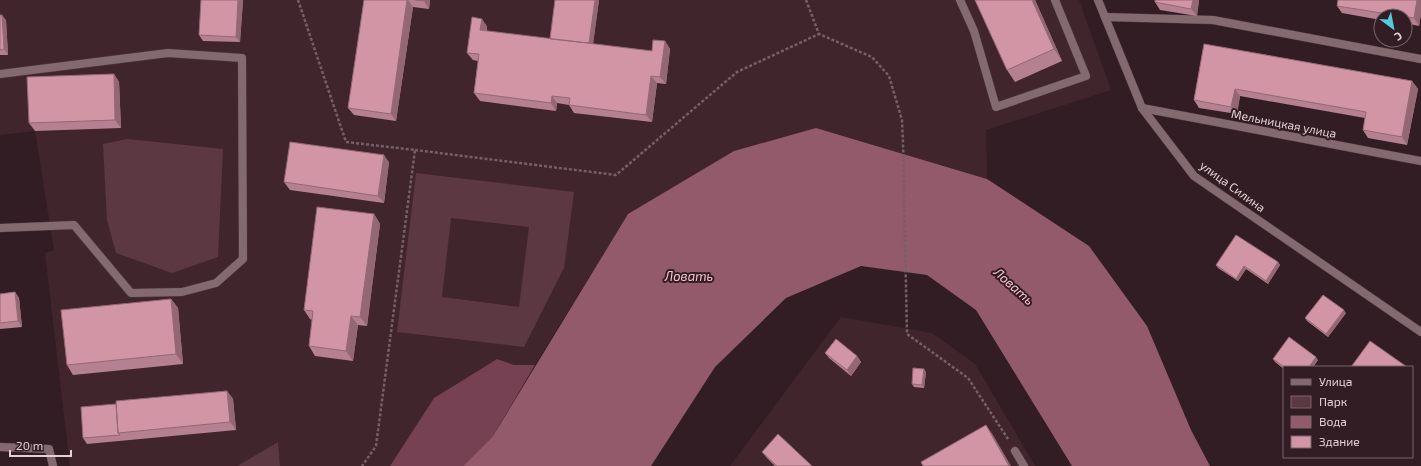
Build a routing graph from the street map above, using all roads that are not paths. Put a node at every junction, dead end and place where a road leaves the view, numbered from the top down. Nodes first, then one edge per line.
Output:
1 (960, 0) edge
2 (1055, 0) edge
3 (1098, 0) edge
4 (1105, 17) junction
5 (1421, 59) edge
6 (0, 74) edge
7 (1142, 108) junction
8 (1421, 161) edge
9 (0, 228) edge
10 (1421, 332) edge
11 (0, 447) edge
12 (1016, 451) road end
13 (53, 466) edge
14 (1024, 466) edge

1 - 2 street
3 - 4 street, улица Силина
4 - 5 street
4 - 7 street, улица Силина
6 - 9 street
7 - 8 street, Мельницкая улица
7 - 10 street, улица Силина
11 - 13 street
12 - 14 street

